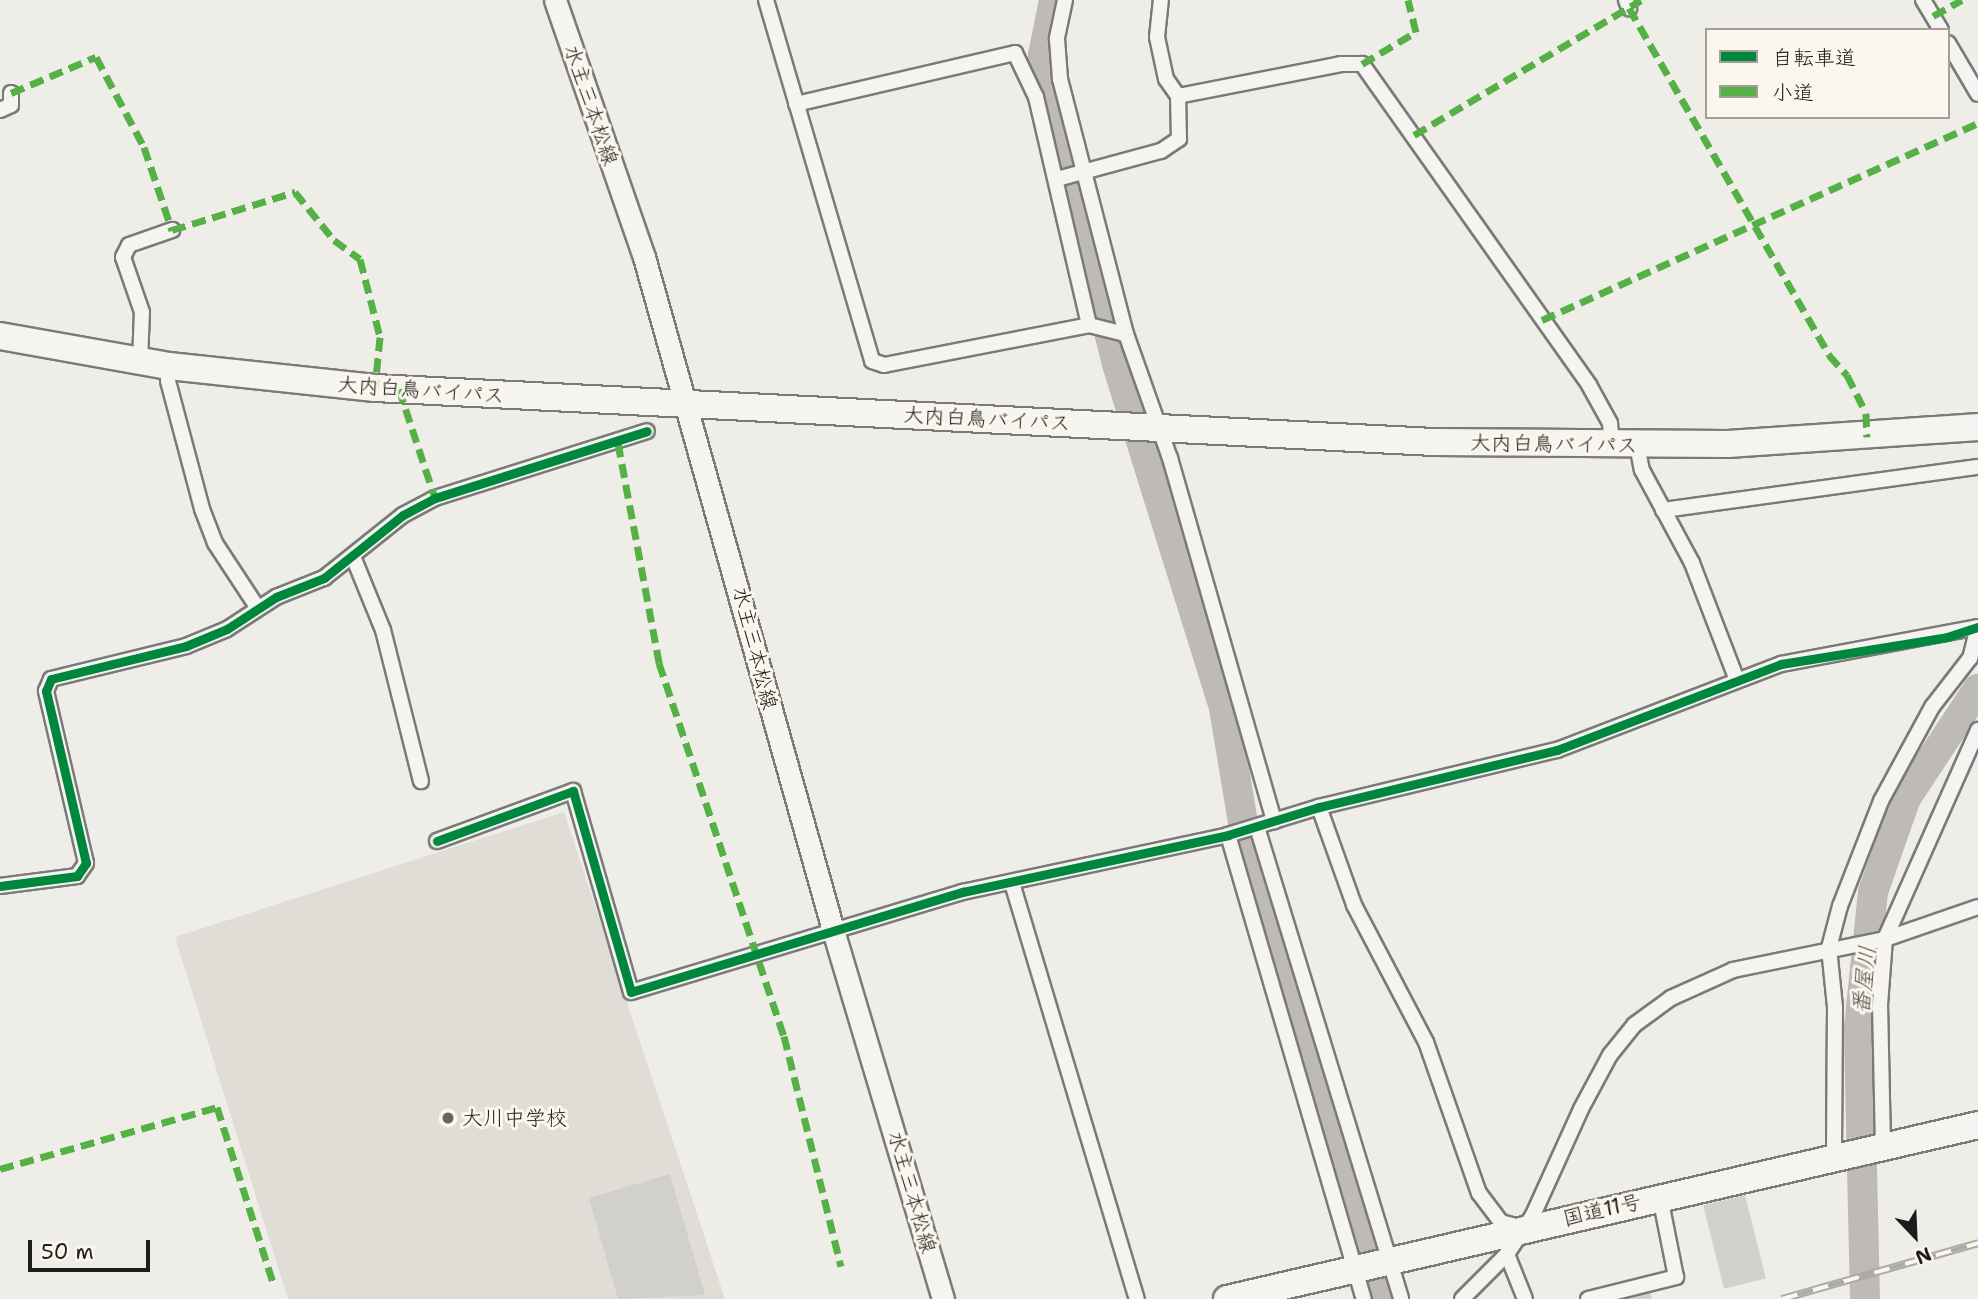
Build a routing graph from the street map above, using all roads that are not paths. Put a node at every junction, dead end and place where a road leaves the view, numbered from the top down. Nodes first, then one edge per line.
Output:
1 (555, 0) edge
2 (766, 0) edge
3 (1065, 0) edge
4 (1161, 0) edge
5 (1923, 0) edge
6 (1940, 28) edge
7 (1950, 46) edge
8 (11, 93) dead end
9 (1978, 94) edge
10 (1178, 96) junction
11 (796, 104) junction
12 (0, 110) edge
13 (1082, 175) junction
14 (1059, 179) junction
15 (172, 230) dead end
16 (1092, 326) junction
17 (1122, 333) junction
18 (0, 336) edge
19 (140, 361) junction
20 (169, 366) junction
21 (685, 402) junction
22 (1154, 428) junction
23 (1978, 428) edge
24 (647, 431) dead end
25 (1624, 445) junction
26 (1978, 467) edge
27 (1663, 510) junction
28 (354, 559) junction
29 (257, 607) junction
30 (1978, 627) edge
31 (1737, 680) junction
32 (1978, 730) edge
33 (421, 781) dead end
34 (1319, 807) junction
35 (1274, 821) junction
36 (1255, 827) junction
37 (1231, 834) junction
38 (437, 841) dead end
39 (1012, 883) junction
40 (0, 886) edge
41 (1978, 907) edge
42 (833, 930) junction
43 (1881, 940) junction
44 (1833, 947) junction
45 (1978, 1125) edge
46 (1878, 1148) junction
47 (1839, 1157) junction
48 (1660, 1197) junction
49 (1524, 1228) junction
50 (1507, 1254) junction
51 (1373, 1263) junction
52 (943, 1299) edge
53 (1137, 1299) edge
54 (1227, 1299) edge
55 (1364, 1299) edge
56 (1401, 1299) edge
57 (1462, 1299) edge
58 (1525, 1299) edge
59 (1588, 1299) edge

1 - 21 main road, 水主三本松線
2 - 11 street
3 - 13 street
4 - 10 street
5 - 6 street
7 - 9 street
8 - 12 street
10 - 13 street
10 - 25 street
11 - 14 street
11 - 16 street
13 - 14 street
13 - 17 street
14 - 16 street
15 - 19 street
16 - 17 street
17 - 22 street
18 - 19 highway, 大内白鳥バイパス
19 - 20 highway, 大内白鳥バイパス
20 - 21 highway, 大内白鳥バイパス
20 - 29 street
21 - 22 highway, 大内白鳥バイパス
21 - 42 main road, 水主三本松線
22 - 25 highway, 大内白鳥バイパス
22 - 35 street
23 - 25 highway, 大内白鳥バイパス
24 - 28 street
25 - 27 street
26 - 27 street
27 - 31 street
28 - 29 street
28 - 33 street
29 - 40 street
30 - 31 street
30 - 44 street
31 - 34 street
32 - 43 street
34 - 35 street
34 - 49 street
35 - 36 street
36 - 37 street
36 - 51 street
37 - 39 street
37 - 51 street
38 - 42 street
39 - 42 street
39 - 53 street
41 - 43 street
42 - 52 main road, 水主三本松線
43 - 44 street
43 - 46 street
44 - 47 street
44 - 49 street
45 - 46 highway, 国道11号
46 - 47 highway, 国道11号
47 - 48 highway, 国道11号
48 - 49 highway, 国道11号
48 - 59 street
49 - 50 street
49 - 51 highway, 国道11号
50 - 57 street
50 - 58 street
51 - 54 highway, 国道11号
51 - 55 street
51 - 56 street

